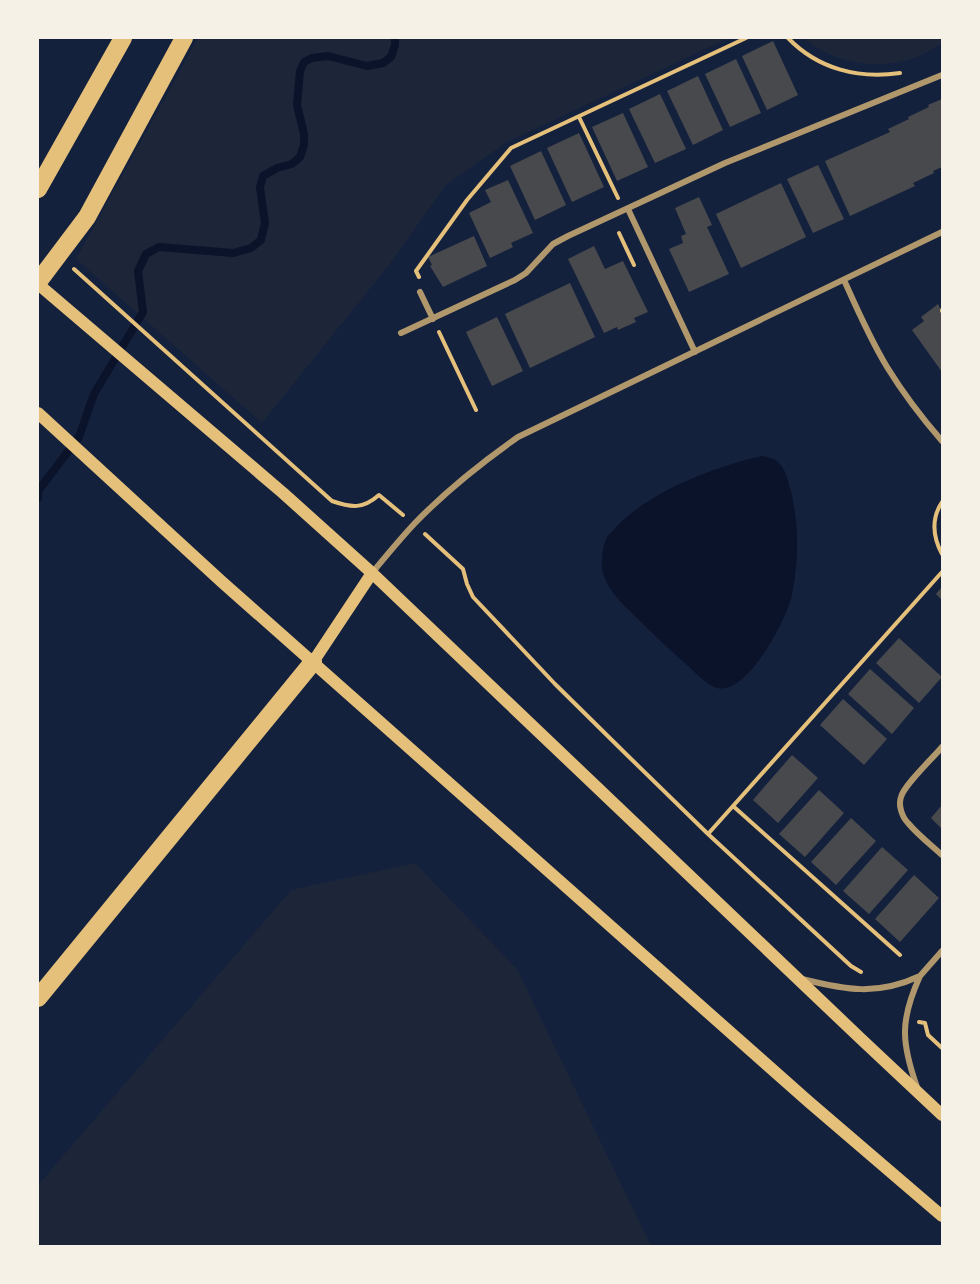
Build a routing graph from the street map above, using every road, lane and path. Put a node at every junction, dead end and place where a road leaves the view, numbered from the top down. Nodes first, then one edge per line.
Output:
1 (123, 38) edge
2 (184, 38) edge
3 (746, 38) edge
4 (788, 38) edge
5 (904, 73) dead end
6 (942, 75) edge
7 (579, 117) junction
8 (38, 189) edge
9 (618, 198) dead end
10 (628, 209) junction
11 (942, 232) edge
12 (72, 267) dead end
13 (418, 275) dead end
14 (844, 280) junction
15 (38, 283) edge
16 (420, 292) dead end
17 (433, 319) junction
18 (437, 328) dead end
19 (401, 333) dead end
20 (695, 352) junction
21 (476, 410) dead end
22 (38, 413) edge
23 (942, 441) edge
24 (942, 502) edge
25 (414, 524) junction
26 (942, 554) edge
27 (942, 572) edge
28 (372, 573) junction
29 (313, 662) junction
30 (942, 747) edge
31 (733, 806) junction
32 (708, 834) junction
33 (942, 855) edge
34 (942, 951) edge
35 (900, 955) dead end
36 (920, 976) junction
37 (796, 977) junction
38 (879, 989) junction
39 (38, 998) edge
40 (905, 1015) junction
41 (942, 1048) edge
42 (919, 1094) junction
43 (942, 1115) edge
44 (942, 1216) edge

1 - 8 highway
2 - 15 highway
3 - 7 path
4 - 5 path
6 - 10 street
7 - 9 path
7 - 13 path
10 - 17 street
10 - 20 street
11 - 14 street
12 - 25 path
14 - 20 street
14 - 23 street
15 - 28 main road
16 - 17 street
17 - 19 street
18 - 21 path
20 - 25 street
22 - 29 main road
24 - 26 path
25 - 28 street
25 - 32 path
27 - 31 path
28 - 29 main road
28 - 37 main road
29 - 39 highway
29 - 44 main road
30 - 33 street
31 - 32 path
31 - 35 path
32 - 38 path
34 - 36 street
36 - 38 street
36 - 40 street
37 - 38 street
37 - 42 main road
40 - 41 path
40 - 42 street
42 - 43 main road

